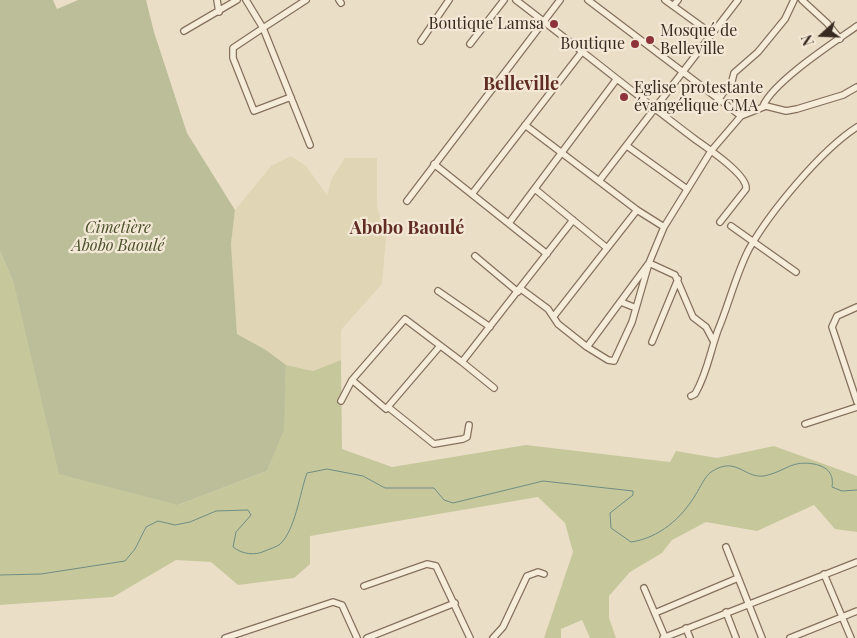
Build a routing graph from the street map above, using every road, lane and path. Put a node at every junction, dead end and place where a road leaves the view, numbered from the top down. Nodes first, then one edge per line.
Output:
1 (217, 0) edge
2 (237, 0) edge
3 (246, 0) edge
4 (306, 0) edge
5 (449, 0) edge
6 (504, 0) edge
7 (516, 0) edge
8 (560, 0) edge
9 (588, 0) edge
10 (665, 0) edge
11 (678, 0) edge
12 (738, 0) edge
13 (794, 0) edge
14 (802, 0) edge
15 (673, 6) junction
16 (219, 12) junction
17 (543, 21) junction
18 (857, 26) edge
19 (263, 28) junction
20 (184, 31) dead end
21 (712, 34) junction
22 (840, 38) junction
23 (421, 41) dead end
24 (470, 44) dead end
25 (581, 52) junction
26 (684, 71) junction
27 (616, 80) junction
28 (857, 87) edge
29 (291, 97) junction
30 (718, 100) junction
31 (763, 106) junction
32 (655, 109) junction
33 (741, 116) junction
34 (525, 125) junction
35 (857, 128) edge
36 (310, 145) dead end
37 (627, 146) junction
38 (711, 151) junction
39 (562, 154) junction
40 (434, 164) junction
41 (598, 180) junction
42 (534, 189) junction
43 (687, 190) junction
44 (472, 194) junction
45 (407, 200) dead end
46 (637, 210) junction
47 (573, 220) junction
48 (720, 222) dead end
49 (509, 223) junction
50 (731, 226) dead end
51 (664, 227) junction
52 (754, 241) junction
53 (607, 248) junction
54 (547, 254) junction
55 (476, 256) dead end
56 (649, 263) junction
57 (796, 272) dead end
58 (678, 279) junction
59 (438, 290) dead end
60 (520, 290) junction
61 (621, 302) junction
62 (857, 307) edge
63 (636, 308) junction
64 (554, 316) junction
65 (490, 327) junction
66 (720, 327) junction
67 (708, 331) junction
68 (652, 342) dead end
69 (714, 342) junction
70 (440, 346) junction
71 (587, 347) junction
72 (462, 362) junction
73 (352, 380) junction
74 (494, 388) dead end
75 (692, 396) dead end
76 (341, 401) dead end
77 (857, 402) edge
78 (388, 407) junction
79 (857, 407) edge
80 (805, 424) dead end
81 (470, 426) dead end
82 (726, 548) dead end
83 (857, 562) edge
84 (544, 574) dead end
85 (824, 574) junction
86 (738, 578) junction
87 (364, 586) dead end
88 (644, 588) dead end
89 (455, 603) junction
90 (748, 604) junction
91 (857, 611) edge
92 (726, 612) junction
93 (655, 613) junction
94 (842, 617) junction
95 (686, 628) junction
96 (664, 637) edge
97 (225, 638) edge
98 (357, 638) edge
99 (367, 638) edge
100 (470, 638) edge
101 (494, 638) edge
102 (690, 638) edge
103 (736, 638) edge
104 (762, 638) edge
105 (790, 638) edge
106 (852, 638) edge

1 - 16 street
2 - 16 street
3 - 19 street
4 - 19 street
5 - 23 street
6 - 24 street
7 - 17 street
8 - 17 street
9 - 26 street
10 - 15 street
11 - 15 street
12 - 21 street
13 - 30 street
14 - 22 street
15 - 21 street
16 - 20 street
17 - 25 street
17 - 40 street
18 - 22 street
19 - 29 street
19 - 29 street
21 - 26 street
22 - 31 street
25 - 27 street
25 - 34 street
26 - 30 street
26 - 32 street
27 - 32 street
27 - 39 street
28 - 31 street
29 - 36 street
30 - 33 street
31 - 33 street
32 - 37 street
32 - 38 street
33 - 38 street
34 - 39 street
34 - 44 street
35 - 52 street
37 - 41 street
37 - 43 street
38 - 43 street
38 - 48 street
39 - 41 street
39 - 42 street
40 - 44 street
40 - 45 street
41 - 46 street
42 - 47 street
42 - 49 street
43 - 51 street
44 - 49 street
46 - 51 street
46 - 53 street
47 - 53 street
47 - 54 street
49 - 54 street
50 - 52 street
51 - 56 street
52 - 57 street
52 - 66 street
53 - 64 street
54 - 60 street
55 - 60 street
56 - 58 street
56 - 61 street
56 - 63 street
58 - 67 street
58 - 68 street
59 - 65 street
60 - 64 street
60 - 65 street
61 - 63 street
61 - 71 street
62 - 77 street
63 - 71 street
64 - 71 street
65 - 72 street
66 - 67 street
66 - 69 street
67 - 69 street
69 - 75 street
70 - 72 street
70 - 73 street
70 - 78 street
72 - 74 street
73 - 76 street
73 - 78 street
78 - 81 street
79 - 80 street
82 - 86 street
83 - 85 street
84 - 101 street
85 - 90 street
85 - 94 street
86 - 90 street
86 - 93 street
87 - 89 street
88 - 93 street
89 - 99 street
89 - 100 street
90 - 92 street
90 - 104 street
91 - 94 street
92 - 95 street
92 - 103 street
93 - 96 street
94 - 105 street
94 - 106 street
95 - 96 street
95 - 102 street
97 - 98 street

